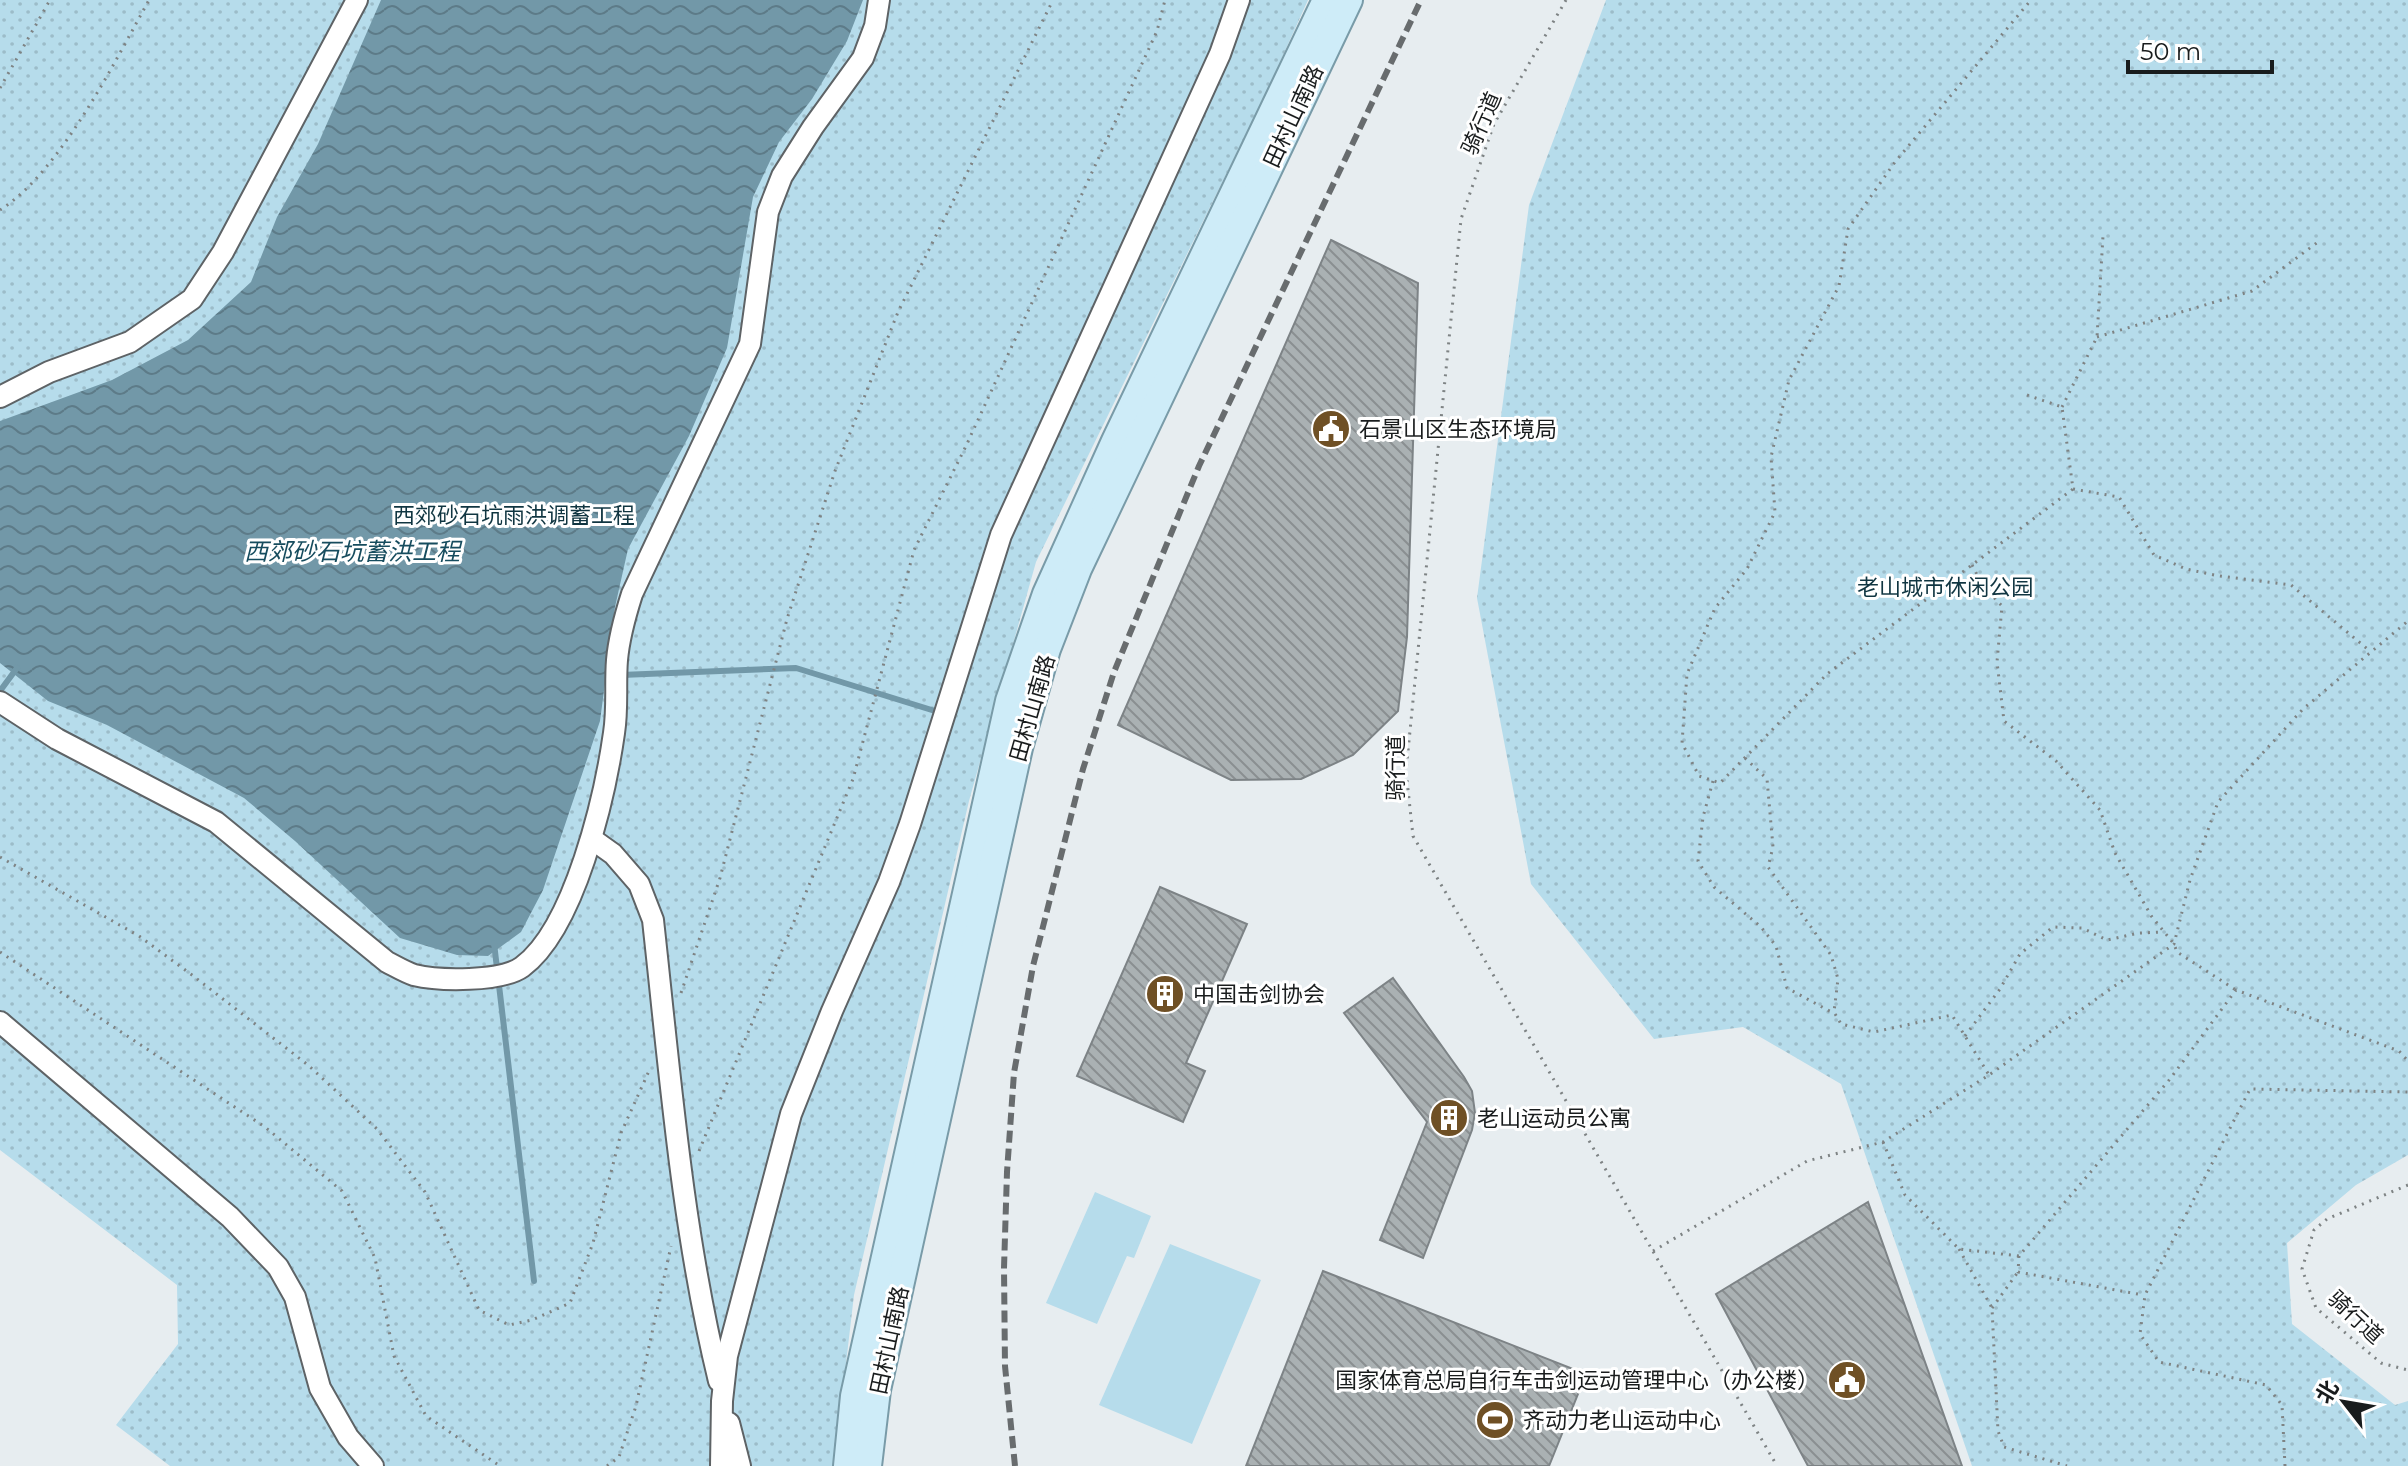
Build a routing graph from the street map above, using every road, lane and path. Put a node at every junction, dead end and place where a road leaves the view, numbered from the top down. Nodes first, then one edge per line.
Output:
1 (50, 0) edge
2 (149, 0) edge
3 (357, 0) edge
4 (879, 0) edge
5 (1053, 0) edge
6 (1165, 0) edge
7 (1239, 0) edge
8 (1326, 0) edge
9 (1349, 0) edge
10 (1566, 0) edge
11 (2031, 0) edge
12 (0, 88) edge
13 (0, 210) edge
14 (2103, 236) dead end
15 (2318, 242) dead end
16 (2097, 337) junction
17 (2027, 395) dead end
18 (0, 397) edge
19 (2062, 407) junction
20 (2073, 489) junction
21 (1972, 565) junction
22 (2408, 621) edge
23 (2371, 652) junction
24 (2, 704) edge
25 (1745, 758) junction
26 (1713, 781) junction
27 (592, 839) junction
28 (0, 857) edge
29 (2163, 932) junction
30 (2174, 944) junction
31 (0, 952) edge
32 (2236, 990) junction
33 (1836, 1016) junction
34 (0, 1022) edge
35 (665, 1033) junction
36 (1965, 1036) junction
37 (2408, 1061) edge
38 (1989, 1075) junction
39 (2408, 1092) edge
40 (1883, 1142) junction
41 (2408, 1185) edge
42 (684, 1188) junction
43 (673, 1235) dead end
44 (1959, 1249) junction
45 (1652, 1251) junction
46 (2019, 1256) junction
47 (2018, 1272) junction
48 (2145, 1295) junction
49 (1992, 1308) junction
50 (2408, 1370) edge
51 (722, 1395) junction
52 (373, 1466) edge
53 (500, 1466) edge
54 (607, 1466) edge
55 (721, 1466) edge
56 (740, 1466) edge
57 (847, 1466) edge
58 (868, 1466) edge
59 (1777, 1466) edge
60 (2067, 1466) edge
61 (2285, 1466) edge

1 - 12 path
2 - 13 path
3 - 18 lane
4 - 27 lane
5 - 35 path
6 - 42 path
7 - 51 lane
8 - 57 main road, 田村山南路
9 - 58 main road, 田村山南路
10 - 45 path, 骑行道
11 - 26 path
14 - 16 path
15 - 16 path
16 - 19 path
17 - 19 path
19 - 20 path
20 - 21 path
20 - 23 path
21 - 25 path
21 - 29 path
22 - 23 path
23 - 30 path
24 - 27 lane
25 - 26 path
25 - 33 path
26 - 33 path
27 - 35 lane
28 - 35 path
29 - 30 path
29 - 36 path
30 - 32 path
30 - 38 path
31 - 53 path
32 - 37 path
32 - 46 path
33 - 36 path
34 - 52 lane
35 - 42 lane
36 - 38 path
38 - 40 path
39 - 48 path
40 - 44 path
40 - 45 path
41 - 50 path, 骑行道
42 - 51 lane
43 - 54 path
44 - 46 path
44 - 49 path
45 - 59 path, 骑行道
46 - 47 path
47 - 48 path
47 - 49 path
48 - 61 path
49 - 60 path
51 - 55 lane
51 - 56 lane

